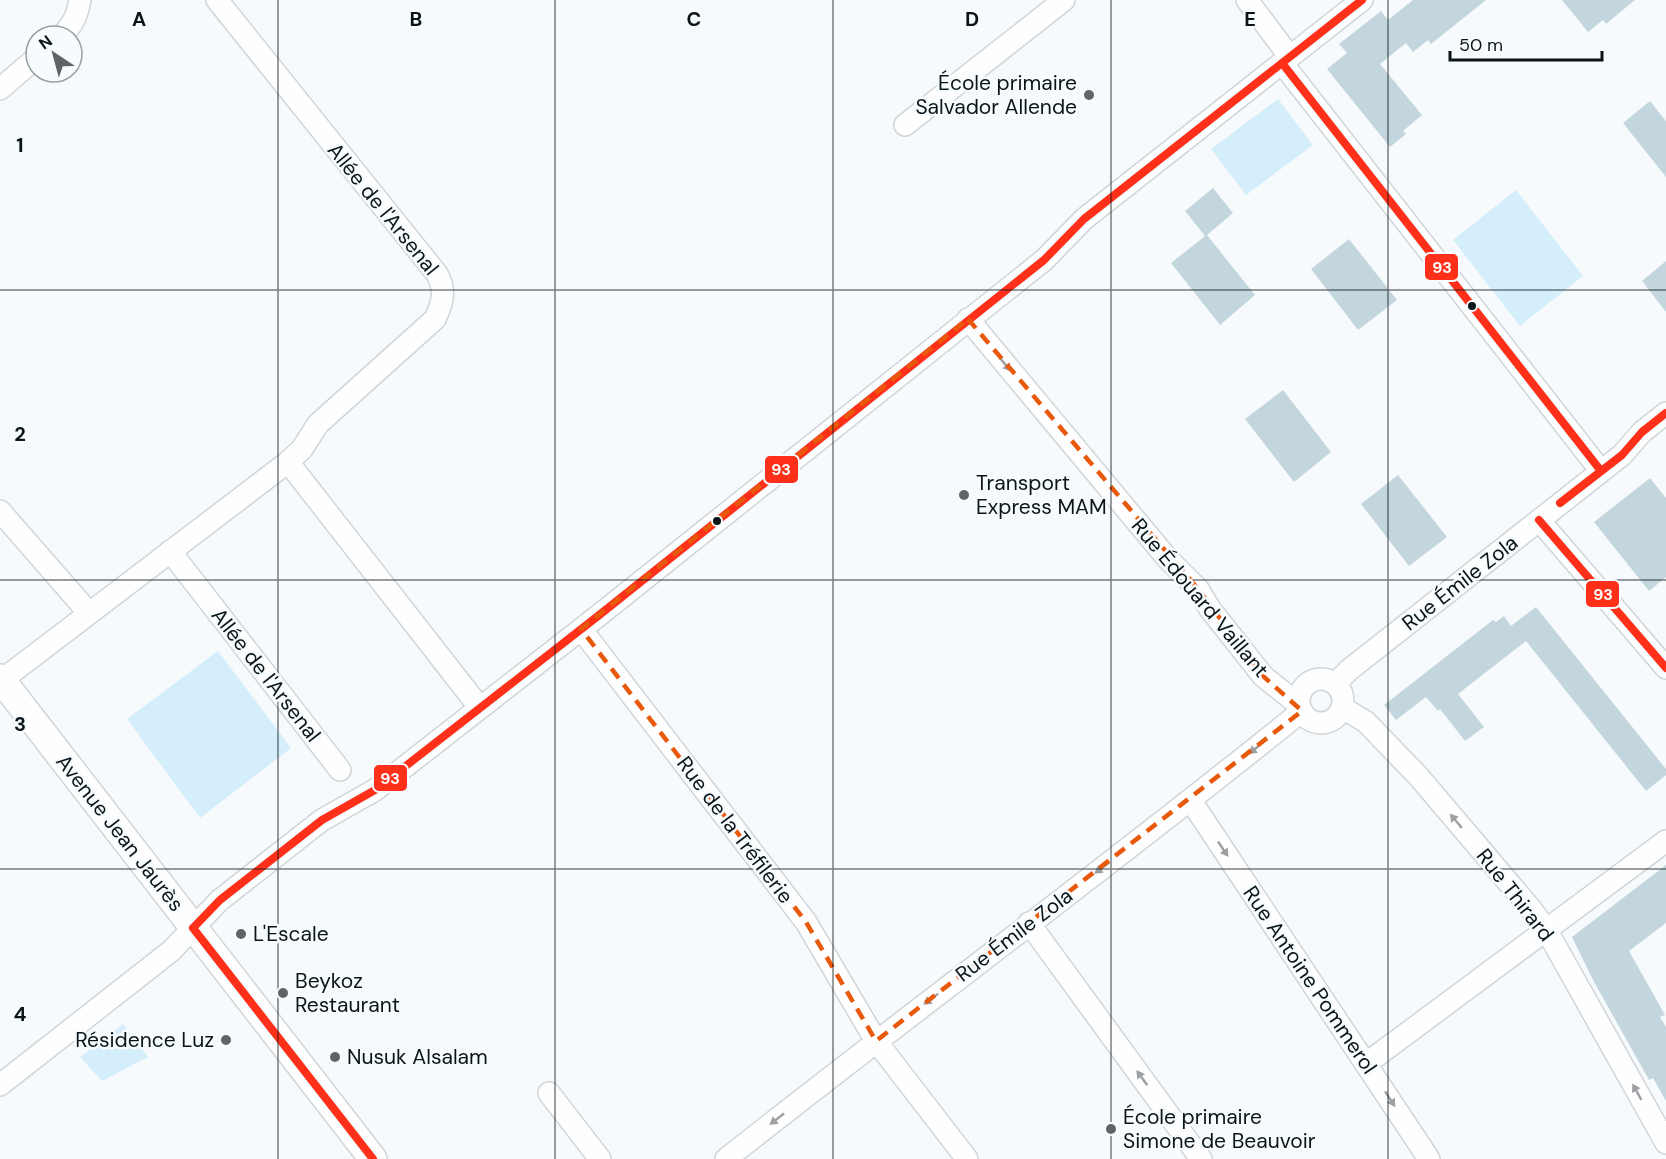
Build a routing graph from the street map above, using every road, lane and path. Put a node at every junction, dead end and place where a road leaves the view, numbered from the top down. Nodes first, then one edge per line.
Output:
1 (80, 0) edge
2 (217, 0) edge
3 (1064, 0) edge
4 (1247, 0) edge
5 (1362, 0) edge
6 (73, 24) edge
7 (1286, 60) junction
8 (24, 68) edge
9 (0, 89) edge
10 (905, 125) dead end
11 (968, 319) junction
12 (1666, 413) edge
13 (288, 462) junction
14 (1601, 471) junction
15 (0, 510) edge
16 (1539, 520) junction
17 (170, 551) junction
18 (89, 613) junction
19 (581, 629) junction
20 (1666, 668) edge
21 (1, 679) edge
22 (1336, 683) junction
23 (480, 708) junction
24 (1300, 708) junction
25 (1343, 708) junction
26 (340, 770) dead end
27 (1191, 801) junction
28 (1666, 841) edge
29 (1029, 923) junction
30 (193, 928) junction
31 (1546, 931) junction
32 (876, 1041) junction
33 (1367, 1063) junction
34 (0, 1085) edge
35 (549, 1093) dead end
36 (1666, 1143) edge
37 (372, 1159) edge
38 (600, 1159) edge
39 (726, 1159) edge
40 (967, 1159) edge
41 (1201, 1159) edge
42 (1429, 1159) edge

1 - 6 street
2 - 13 street, Allée de l'Arsenal
3 - 10 street
4 - 7 street
5 - 7 street
7 - 11 street
7 - 14 street
8 - 9 street
11 - 19 street
11 -> 24 street, Rue Édouard Vaillant
12 - 14 street, Rue Émile Zola
13 - 17 street, Allée de l'Arsenal
13 - 23 street
14 - 16 street, Rue Émile Zola
15 - 18 street
16 - 20 street
16 - 22 street, Rue Émile Zola
17 - 18 street, Allée de l'Arsenal
17 - 26 street, Allée de l'Arsenal
18 - 21 street, Allée de l'Arsenal
19 - 23 street
19 - 32 street, Rue de la Tréfilerie
21 - 30 main road, Avenue Jean Jaurès
22 - 24 street, Rue Émile Zola
22 - 25 street
23 - 30 street
24 - 25 street
24 -> 27 street, Rue Émile Zola
31 -> 25 street, Rue Thirard
27 -> 29 street, Rue Émile Zola
27 -> 33 street, Rue Antoine Pommerol
28 - 31 street
29 -> 32 street, Rue Émile Zola
41 -> 29 street
30 - 34 street
30 - 37 main road, Avenue Jean Jaurès
31 - 33 street
36 -> 31 street, Rue Thirard
32 -> 39 street, Rue Émile Zola
32 - 40 street, Rue de la Tréfilerie
33 -> 42 street, Rue Antoine Pommerol
35 - 38 street

